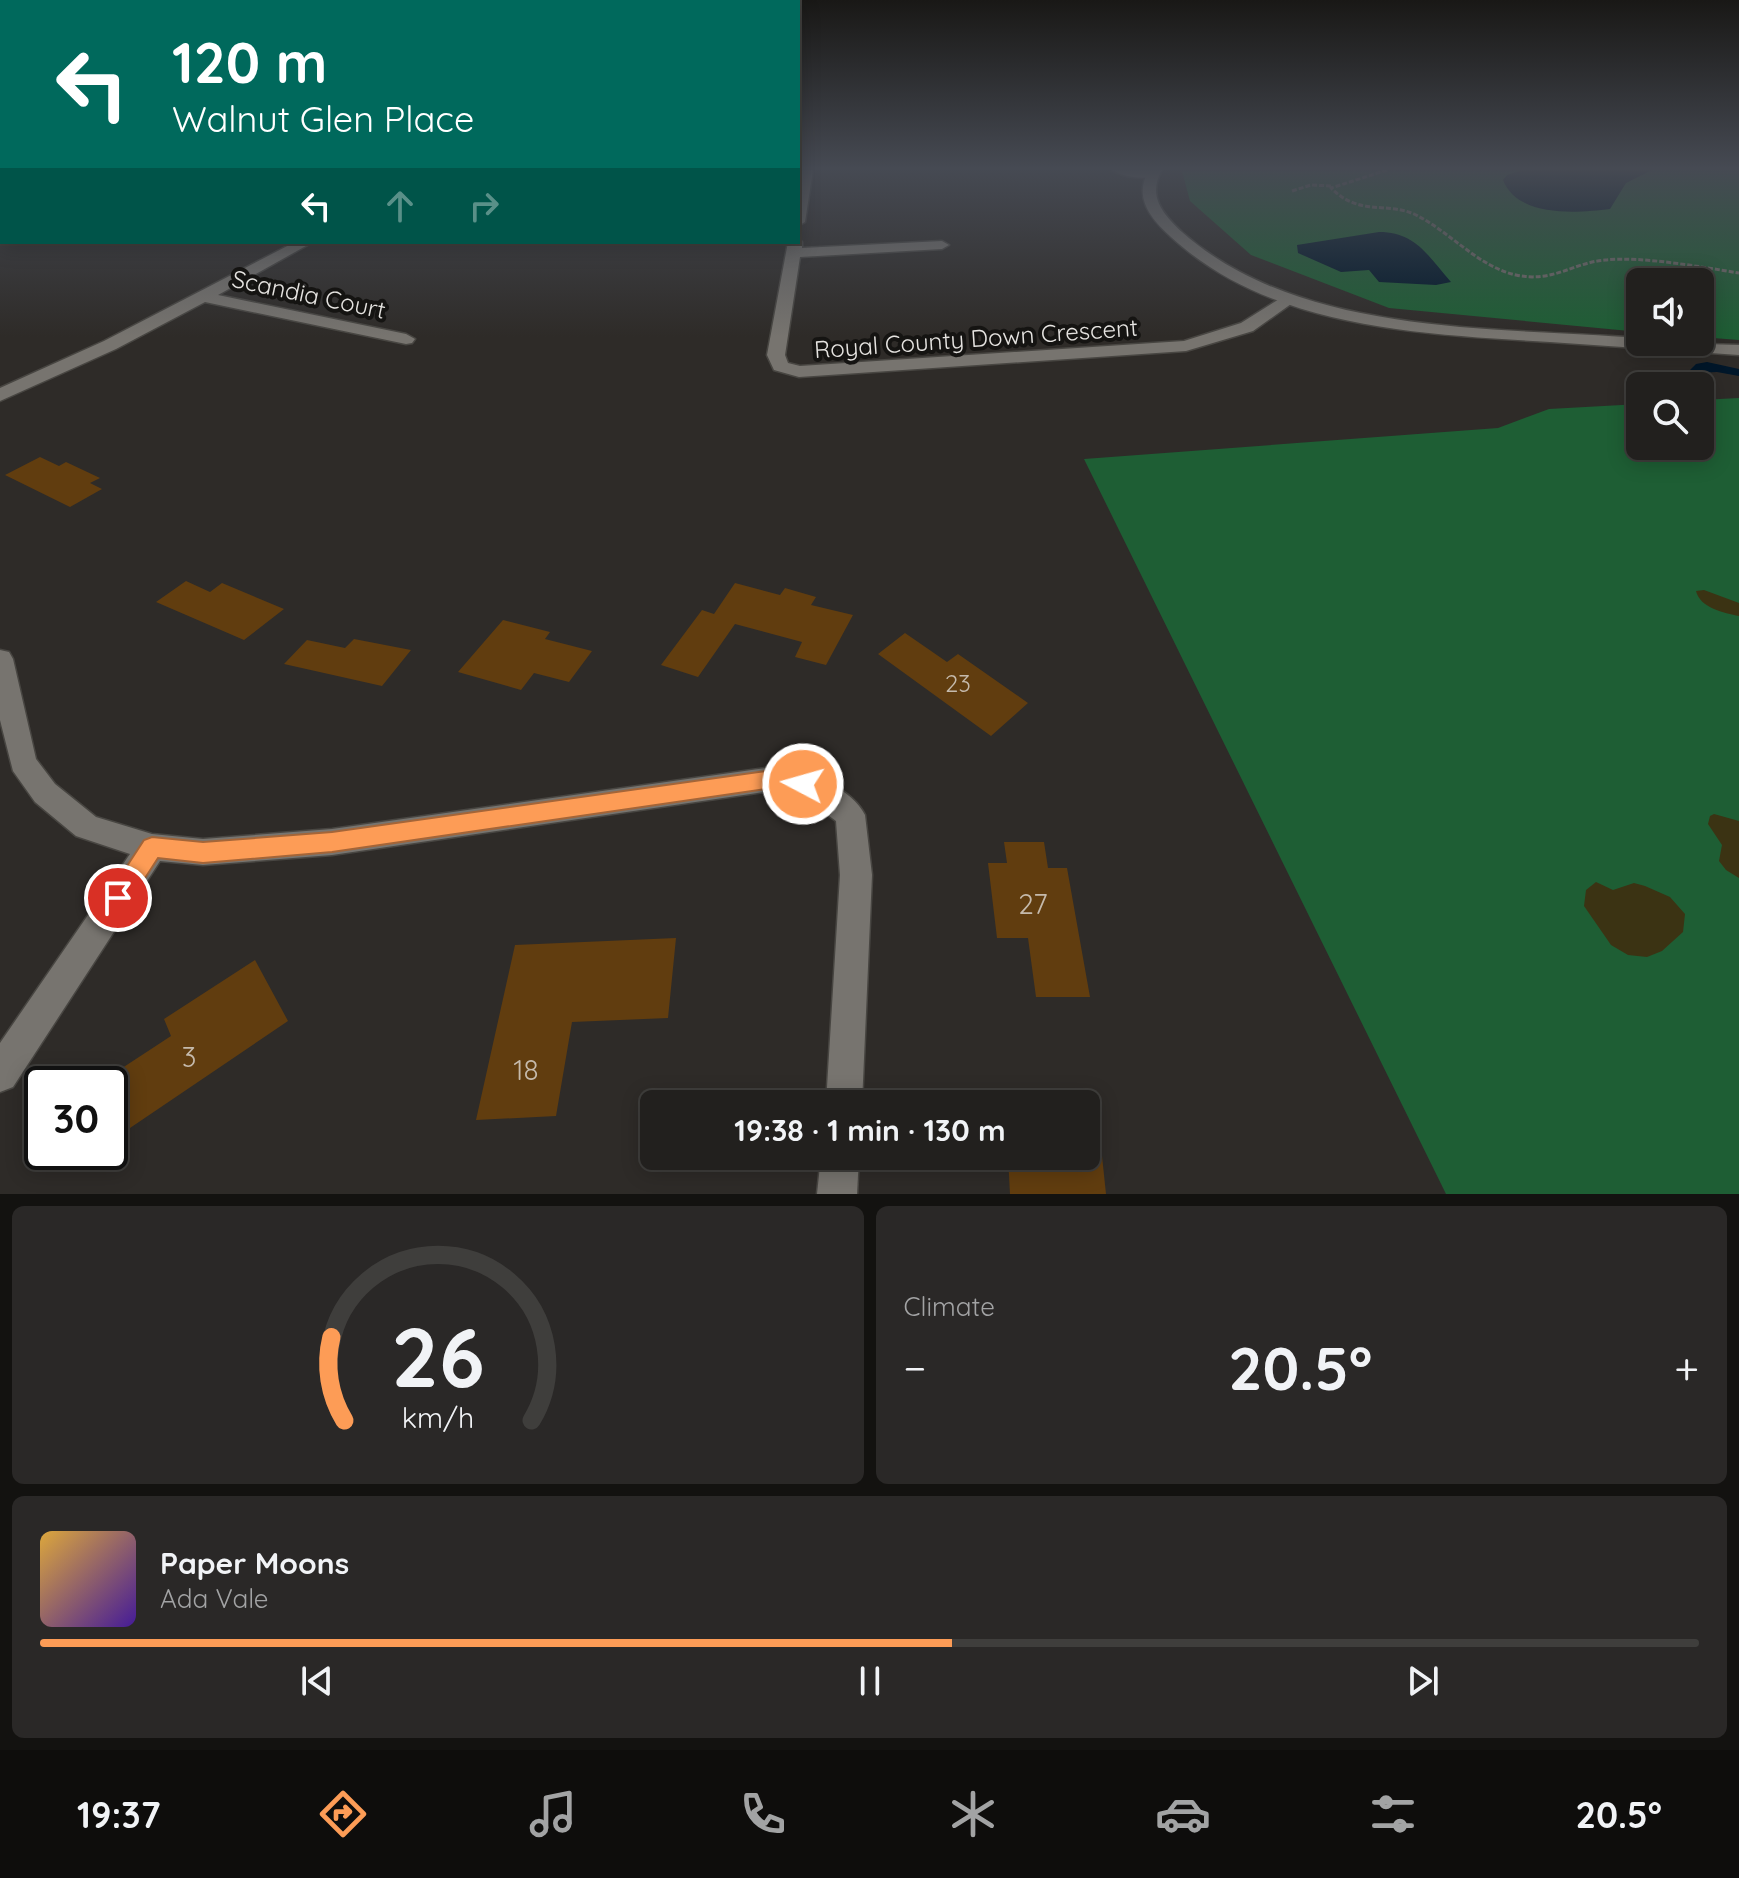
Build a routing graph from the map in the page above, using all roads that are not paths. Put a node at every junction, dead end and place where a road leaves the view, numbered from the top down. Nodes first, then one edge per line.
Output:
1 (1167, 226) edge
2 (302, 244) edge
3 (942, 245) dead end
4 (794, 248) edge
5 (202, 296) junction
6 (1290, 299) junction
7 (406, 339) dead end
8 (1626, 342) edge
9 (1714, 348) edge
10 (1739, 350) edge
11 (0, 395) edge
12 (0, 659) edge
13 (152, 847) junction
14 (0, 1074) edge
15 (845, 1090) edge
16 (839, 1170) edge
17 (837, 1194) edge

1 - 6 street
2 - 5 street
3 - 4 street
4 - 6 street, Royal County Down Crescent
5 - 7 street, Scandia Court
5 - 11 street
6 - 8 street
9 - 10 street
12 - 13 street
13 - 14 street
13 - 15 street
16 - 17 street

